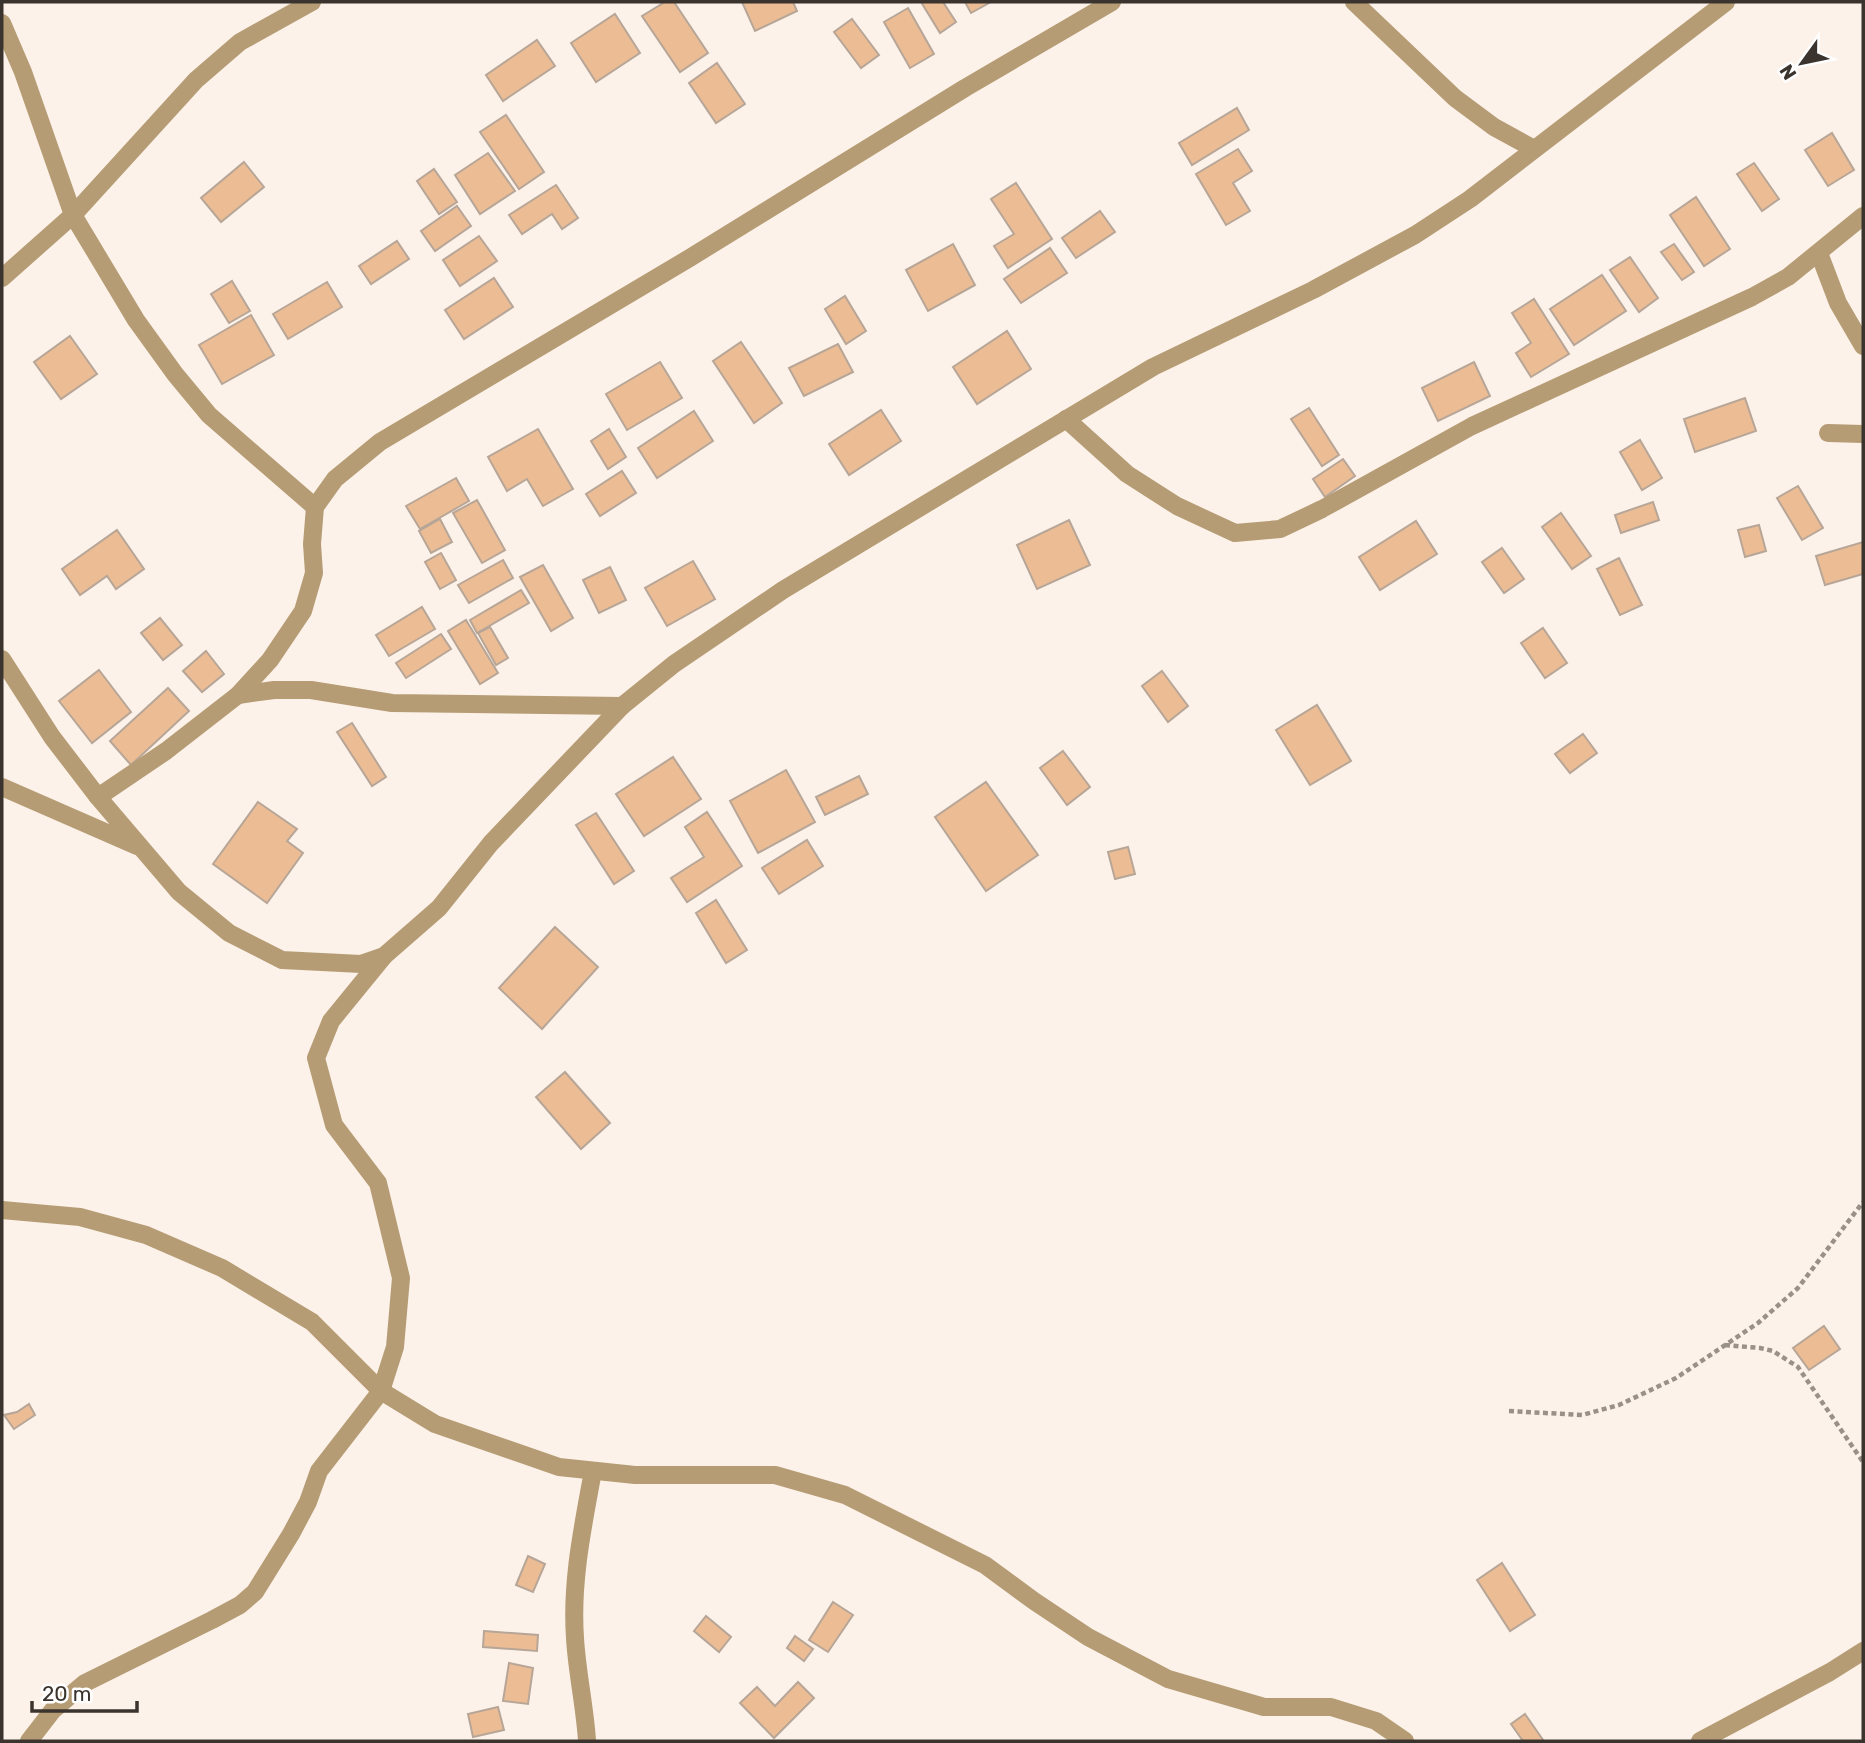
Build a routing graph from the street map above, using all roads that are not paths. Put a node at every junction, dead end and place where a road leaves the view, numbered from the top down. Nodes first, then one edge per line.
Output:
1 (312, 2) edge
2 (1112, 2) edge
3 (1726, 2) edge
4 (1360, 4) edge
5 (2, 23) edge
6 (1534, 149) junction
7 (73, 215) junction
8 (1863, 216) edge
9 (1819, 253) junction
10 (2, 278) edge
11 (1863, 346) edge
12 (1066, 419) junction
13 (1828, 433) dead end
14 (1863, 434) edge
15 (315, 507) junction
16 (2, 659) edge
17 (238, 695) junction
18 (622, 706) junction
19 (2, 787) edge
20 (97, 797) junction
21 (143, 849) junction
22 (384, 956) junction
23 (2, 1210) edge
24 (381, 1391) junction
25 (593, 1471) junction
26 (1863, 1651) edge
27 (29, 1741) edge
28 (587, 1741) edge
29 (1405, 1741) edge
30 (1700, 1741) edge

1 - 7 street
2 - 15 street
3 - 6 street
4 - 6 street
5 - 7 street
6 - 12 street
7 - 10 street
7 - 15 street
8 - 9 street
9 - 11 street
9 - 12 street
12 - 18 street
13 - 14 street
15 - 17 street
16 - 20 street
17 - 18 street
17 - 20 street
18 - 22 street
19 - 21 street
20 - 21 street
21 - 22 street
22 - 24 street
23 - 24 street
24 - 25 street
24 - 27 street
25 - 28 street
25 - 29 street
26 - 30 street

